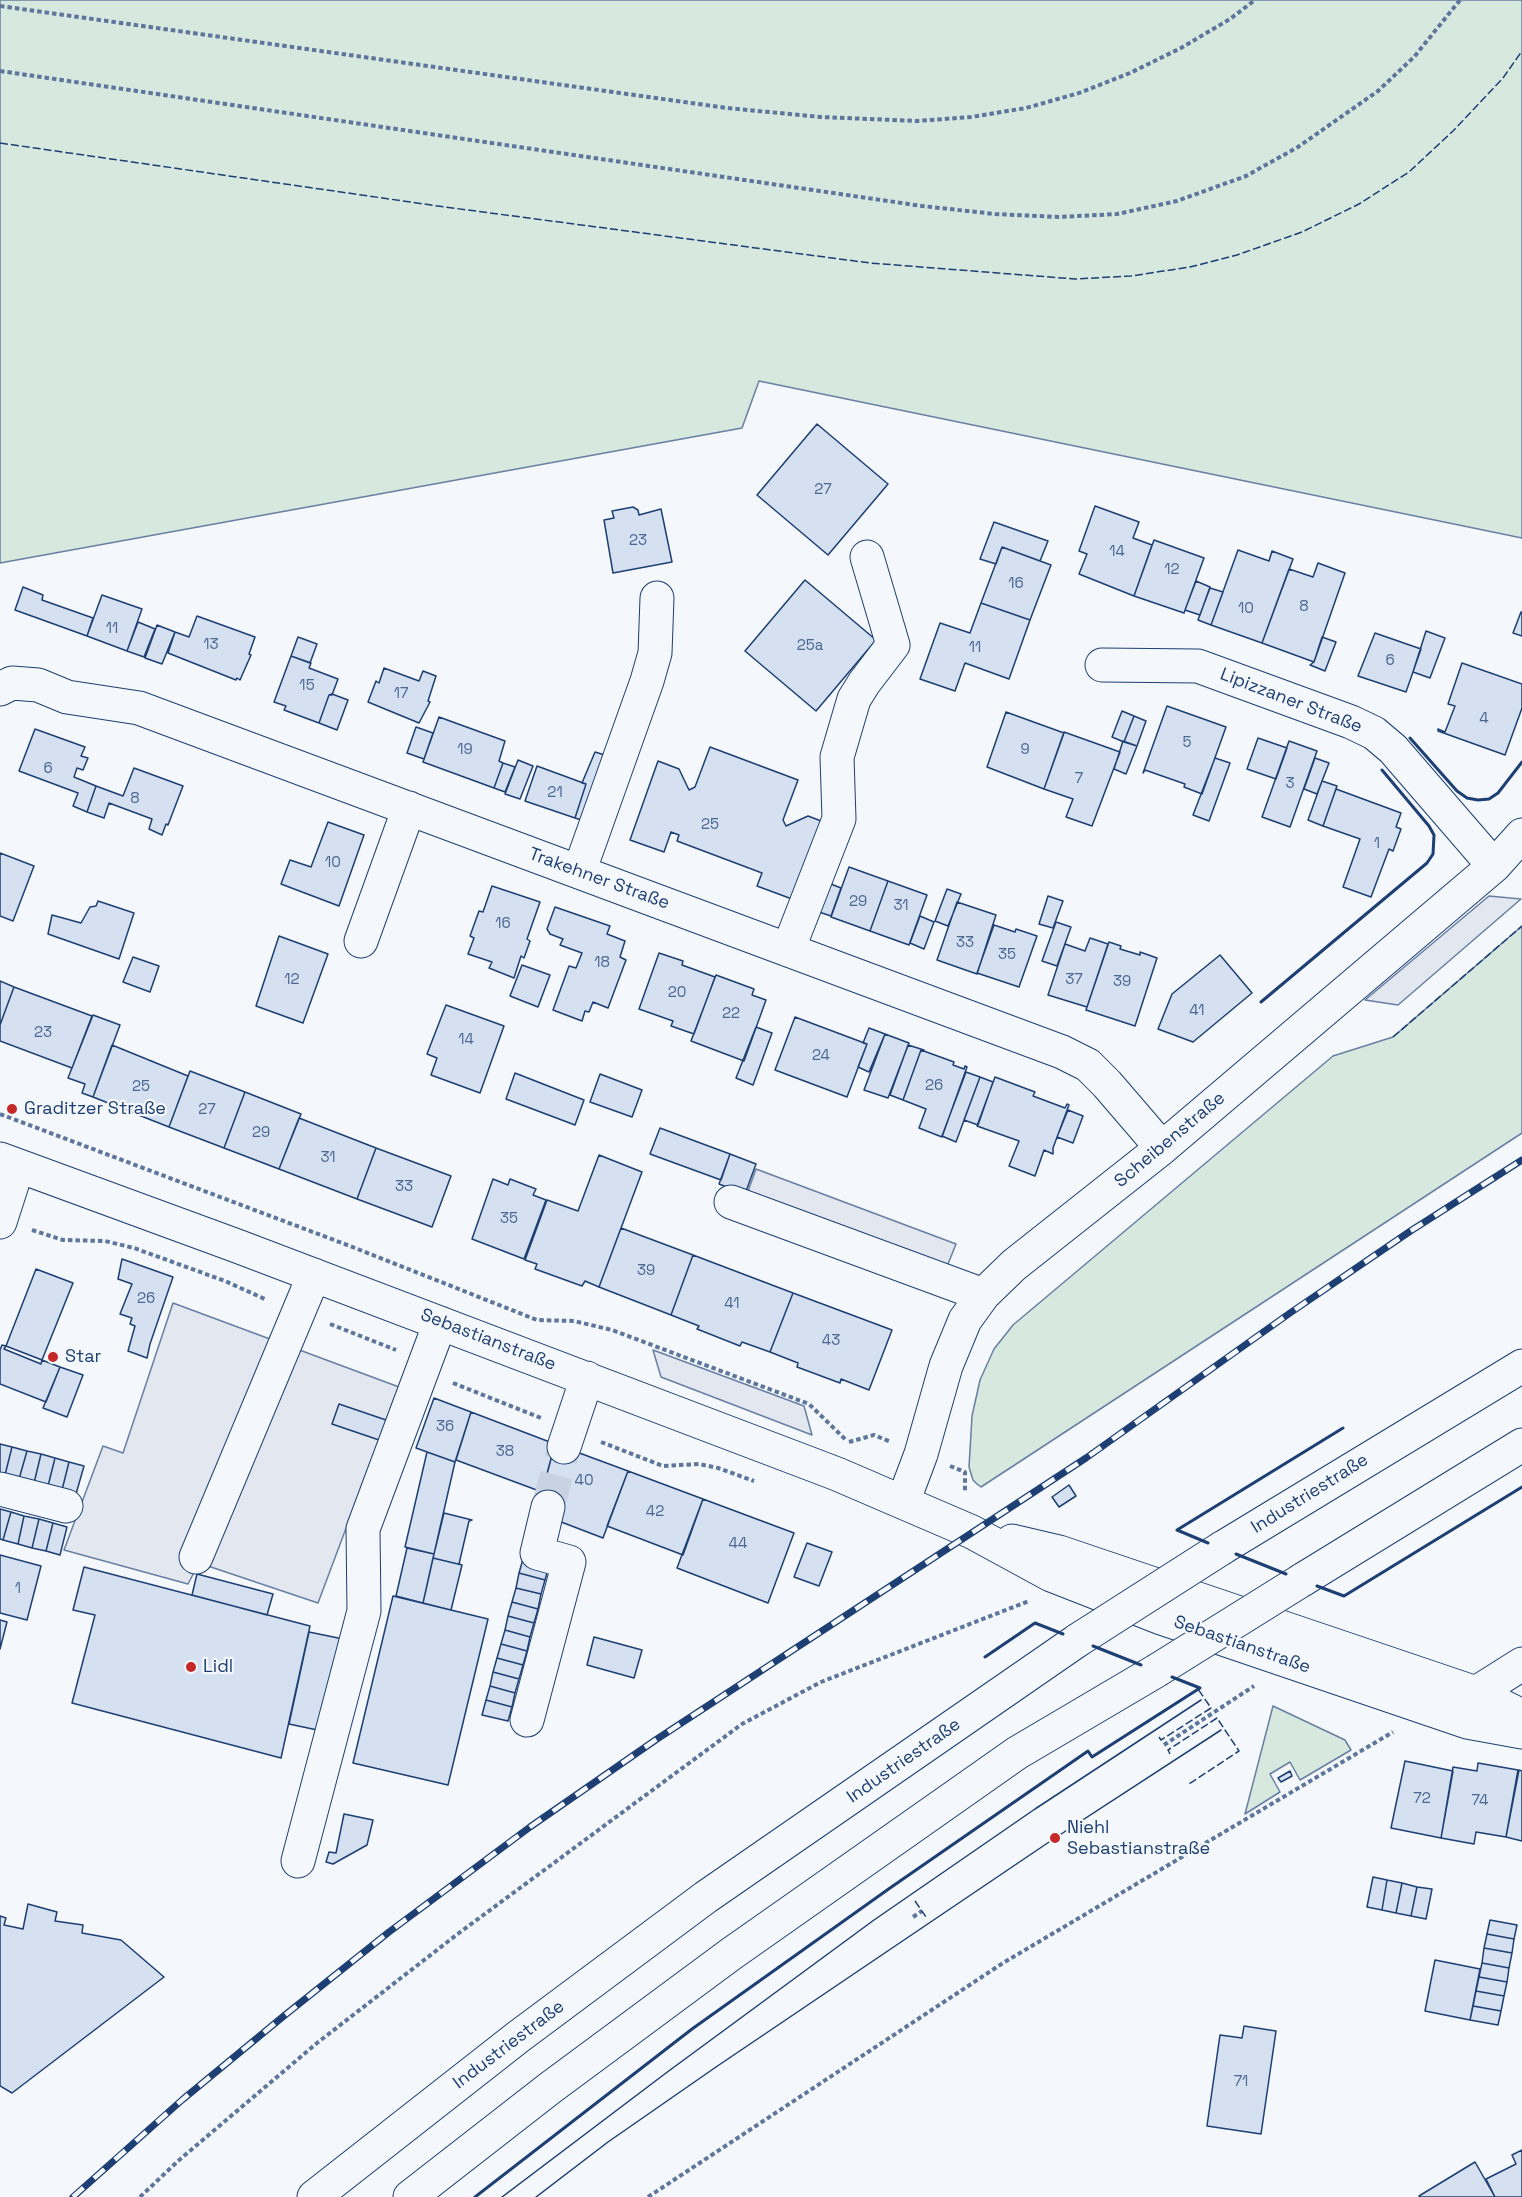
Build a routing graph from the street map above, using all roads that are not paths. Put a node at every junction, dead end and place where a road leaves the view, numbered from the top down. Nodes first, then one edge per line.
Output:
1 (867, 556) dead end
2 (657, 598) dead end
3 (1102, 665) dead end
4 (0, 689) edge
5 (409, 808) junction
6 (1522, 835) edge
7 (1494, 866) junction
8 (579, 872) junction
9 (362, 941) dead end
10 (788, 950) junction
11 (1162, 1148) junction
12 (9, 1162) edge
13 (731, 1202) dead end
14 (0, 1220) edge
15 (314, 1275) junction
16 (983, 1294) junction
17 (440, 1323) junction
18 (1522, 1366) edge
19 (587, 1378) junction
20 (566, 1438) tunnel mouth
21 (1522, 1446) edge
22 (0, 1489) edge
23 (903, 1502) junction
24 (66, 1506) dead end
25 (549, 1507) tunnel mouth
26 (972, 1532) junction
27 (196, 1557) dead end
28 (1522, 1664) edge
29 (1476, 1693) junction
30 (1522, 1716) edge
31 (527, 1720) dead end
32 (1522, 1732) edge
33 (298, 1861) dead end
34 (314, 2197) edge
35 (410, 2197) edge

1 - 10 main road
2 - 8 main road
3 - 7 main road, Lipizzaner Straße
4 - 5 main road, Trakehner Straße
5 - 8 main road, Trakehner Straße
5 - 9 main road
6 - 7 main road, Scheibenstraße
7 - 11 main road, Scheibenstraße
8 - 10 main road, Trakehner Straße
10 - 11 main road, Trakehner Straße
11 - 16 main road, Scheibenstraße
12 - 14 main road
12 - 15 main road, Sebastianstraße
13 - 16 main road
15 - 17 main road, Sebastianstraße
15 - 27 main road
16 - 23 main road, Scheibenstraße
17 - 19 main road, Sebastianstraße
17 - 33 main road
18 - 34 main road, Industriestraße, bridge
19 - 20 main road
19 - 23 main road, Sebastianstraße
21 - 35 main road, bridge
22 - 24 main road
23 - 26 main road, Sebastianstraße
25 - 31 main road
26 - 29 main road, Sebastianstraße
26 - 32 main road, Sebastianstraße
28 - 29 main road
29 - 30 main road, Sebastianstraße

